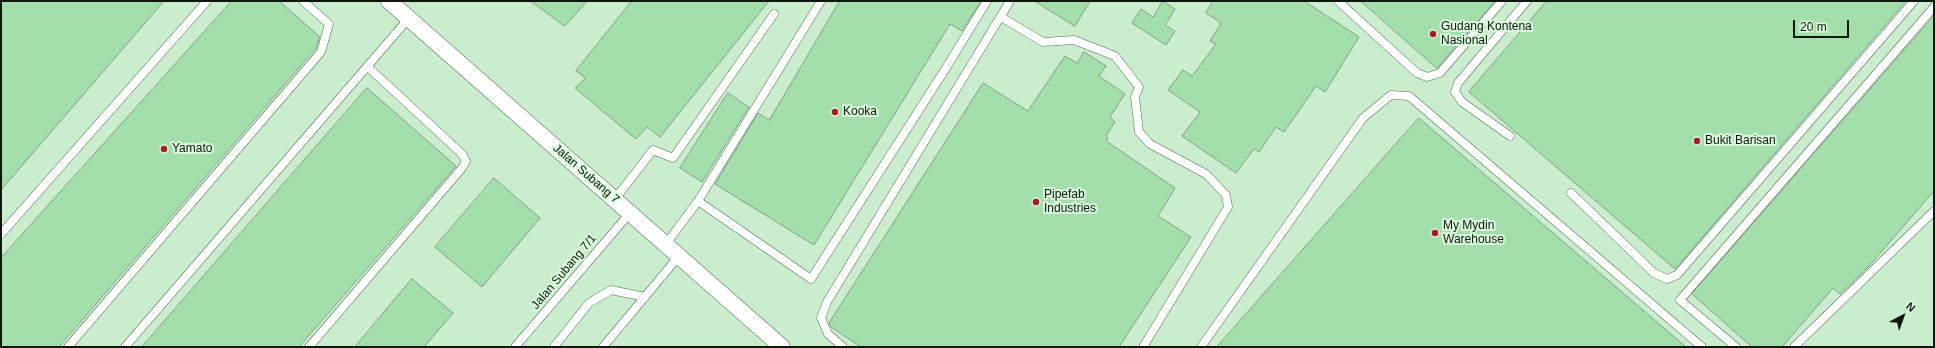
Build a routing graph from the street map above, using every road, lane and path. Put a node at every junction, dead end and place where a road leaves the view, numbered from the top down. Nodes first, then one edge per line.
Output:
1 (207, 1) edge
2 (303, 1) edge
3 (390, 1) edge
4 (821, 1) edge
5 (987, 1) edge
6 (1010, 1) edge
7 (1338, 1) edge
8 (1502, 1) edge
9 (1527, 1) edge
10 (1914, 1) edge
11 (1934, 7) edge
12 (774, 14) dead end
13 (1001, 17) junction
14 (409, 18) junction
15 (368, 67) junction
16 (1510, 136) dead end
17 (1571, 193) dead end
18 (615, 199) junction
19 (698, 201) junction
20 (1934, 211) edge
21 (630, 213) junction
22 (1, 234) edge
23 (666, 244) junction
24 (679, 256) junction
25 (645, 297) junction
26 (68, 347) edge
27 (125, 347) edge
28 (309, 347) edge
29 (515, 347) edge
30 (554, 347) edge
31 (603, 347) edge
32 (782, 347) edge
33 (843, 347) edge
34 (1143, 347) edge
35 (1201, 347) edge
36 (1702, 347) edge
37 (1736, 347) edge
38 (1794, 347) edge

1 - 22 lane
2 - 26 lane
3 - 14 street, Jalan Subang 7
4 - 19 lane
5 - 19 lane
6 - 13 lane
7 - 8 lane
9 - 16 lane
10 - 17 lane
11 - 37 lane
12 - 18 lane
13 - 33 lane
13 - 34 lane
14 - 15 lane
14 - 18 street, Jalan Subang 7
15 - 27 lane
15 - 28 lane
18 - 21 street, Jalan Subang 7
19 - 23 lane
20 - 38 lane
21 - 23 street, Jalan Subang 7
21 - 29 lane, Jalan Subang 7/1
23 - 24 street, Jalan Subang 7
24 - 25 lane
24 - 32 street, Jalan Subang 7
25 - 30 lane
25 - 31 lane
35 - 36 lane

